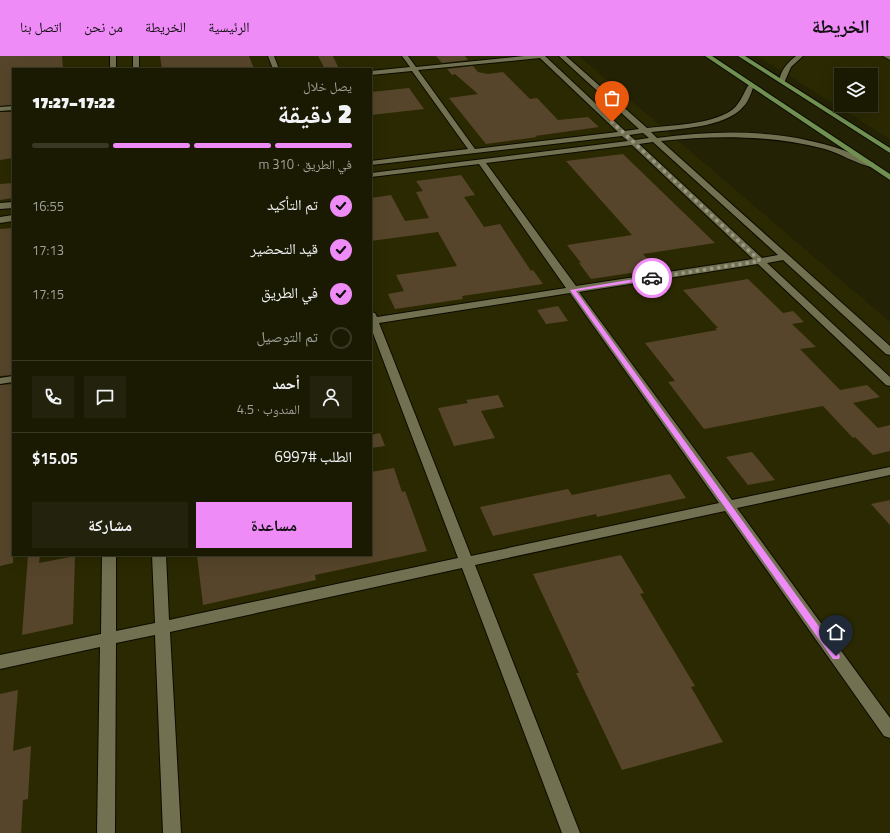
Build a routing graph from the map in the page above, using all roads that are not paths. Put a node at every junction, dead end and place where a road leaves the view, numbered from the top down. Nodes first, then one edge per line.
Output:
1 (113, 56) edge
2 (136, 56) edge
3 (271, 56) edge
4 (405, 56) edge
5 (541, 56) edge
6 (562, 56) edge
7 (708, 56) edge
8 (741, 56) edge
9 (800, 56) edge
10 (886, 56) edge
11 (890, 58) edge
12 (113, 68) edge
13 (136, 68) edge
14 (276, 68) edge
15 (414, 69) junction
16 (372, 73) edge
17 (782, 82) junction
18 (751, 84) junction
19 (12, 108) edge
20 (0, 109) edge
21 (644, 130) junction
22 (623, 133) junction
23 (655, 140) junction
24 (634, 143) junction
25 (473, 151) junction
26 (890, 151) edge
27 (481, 162) junction
28 (372, 163) edge
29 (871, 166) junction
30 (372, 175) edge
31 (890, 178) edge
32 (12, 205) edge
33 (0, 206) edge
34 (12, 218) edge
35 (0, 220) edge
36 (785, 257) junction
37 (760, 261) junction
38 (573, 290) junction
39 (372, 319) edge
40 (890, 352) edge
41 (12, 379) edge
42 (0, 381) edge
43 (890, 383) edge
44 (890, 471) edge
45 (728, 506) junction
46 (109, 556) edge
47 (159, 556) edge
48 (466, 562) junction
49 (162, 627) junction
50 (108, 639) junction
51 (0, 662) edge
52 (890, 731) edge
53 (106, 833) edge
54 (172, 833) edge
55 (571, 833) edge

1 - 12 street
2 - 13 street
3 - 14 street
4 - 15 street
5 - 15 street
5 - 22 street
6 - 21 street
7 - 18 main road
8 - 17 main road
9 - 17 street
10 - 11 street
15 - 16 street
15 - 25 street
17 - 26 main road
18 - 21 street
18 - 29 main road
19 - 20 street
21 - 22 street
21 - 23 street
22 - 24 street
22 - 25 street
23 - 24 street
23 - 29 street
23 - 36 street
24 - 27 street
24 - 37 street
25 - 28 street
27 - 30 street
27 - 38 street
29 - 31 main road
32 - 33 street
34 - 35 street
36 - 37 street
36 - 40 street
37 - 38 street
37 - 43 street
38 - 39 street
38 - 45 street
39 - 48 street
41 - 42 street
44 - 45 street
45 - 48 street
45 - 52 street
46 - 50 street
47 - 49 street
48 - 49 street
48 - 55 street
49 - 50 street
49 - 54 street
50 - 51 street
50 - 53 street

